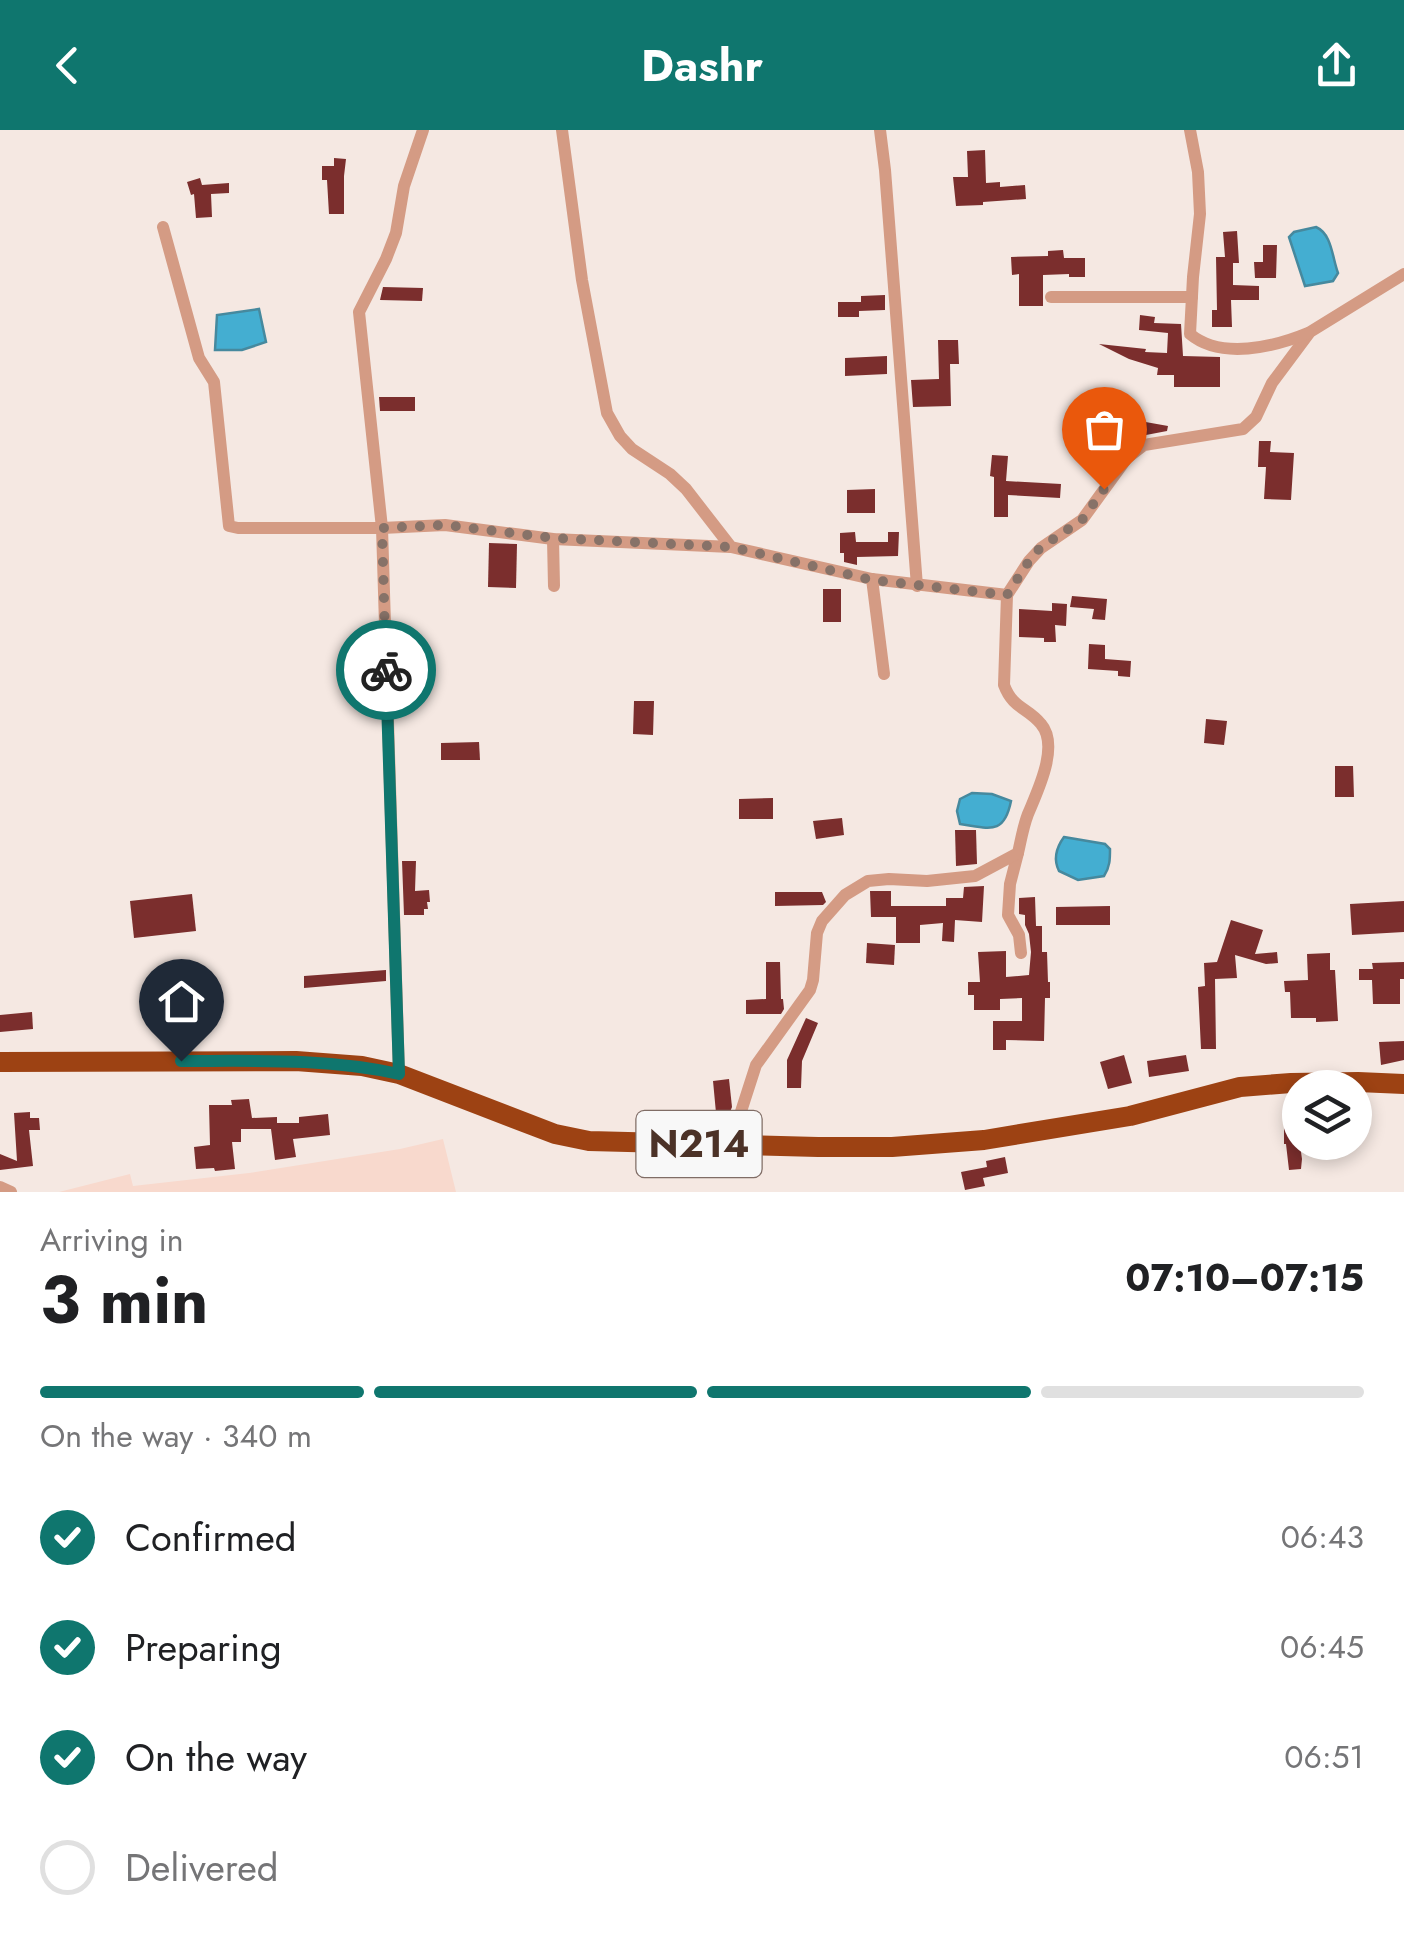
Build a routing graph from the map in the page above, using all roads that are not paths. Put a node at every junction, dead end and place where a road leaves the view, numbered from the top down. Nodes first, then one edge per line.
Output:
1 (423, 130) edge
2 (562, 130) edge
3 (880, 130) edge
4 (1190, 130) edge
5 (163, 228) dead end
6 (1404, 274) edge
7 (1050, 297) dead end
8 (1192, 298) junction
9 (1310, 332) junction
10 (382, 528) junction
11 (553, 538) junction
12 (731, 547) junction
13 (872, 580) junction
14 (554, 586) dead end
15 (916, 586) junction
16 (1007, 595) junction
17 (884, 674) dead end
18 (1018, 853) junction
19 (1021, 953) dead end
20 (0, 1062) edge
21 (399, 1074) junction
22 (1404, 1084) edge
23 (734, 1146) junction
24 (0, 1187) edge
25 (11, 1192) edge

1 - 10 street
2 - 12 street
3 - 15 street
4 - 8 street
5 - 10 street
6 - 9 street
7 - 8 street
8 - 9 street
9 - 16 street
10 - 11 street
10 - 21 street
11 - 12 street
11 - 14 street
12 - 13 street
13 - 15 street
13 - 17 street
15 - 16 street
16 - 18 street
18 - 19 street
18 - 23 street
20 - 21 highway, N214
21 - 23 highway, N214
22 - 23 highway, N214
24 - 25 street

